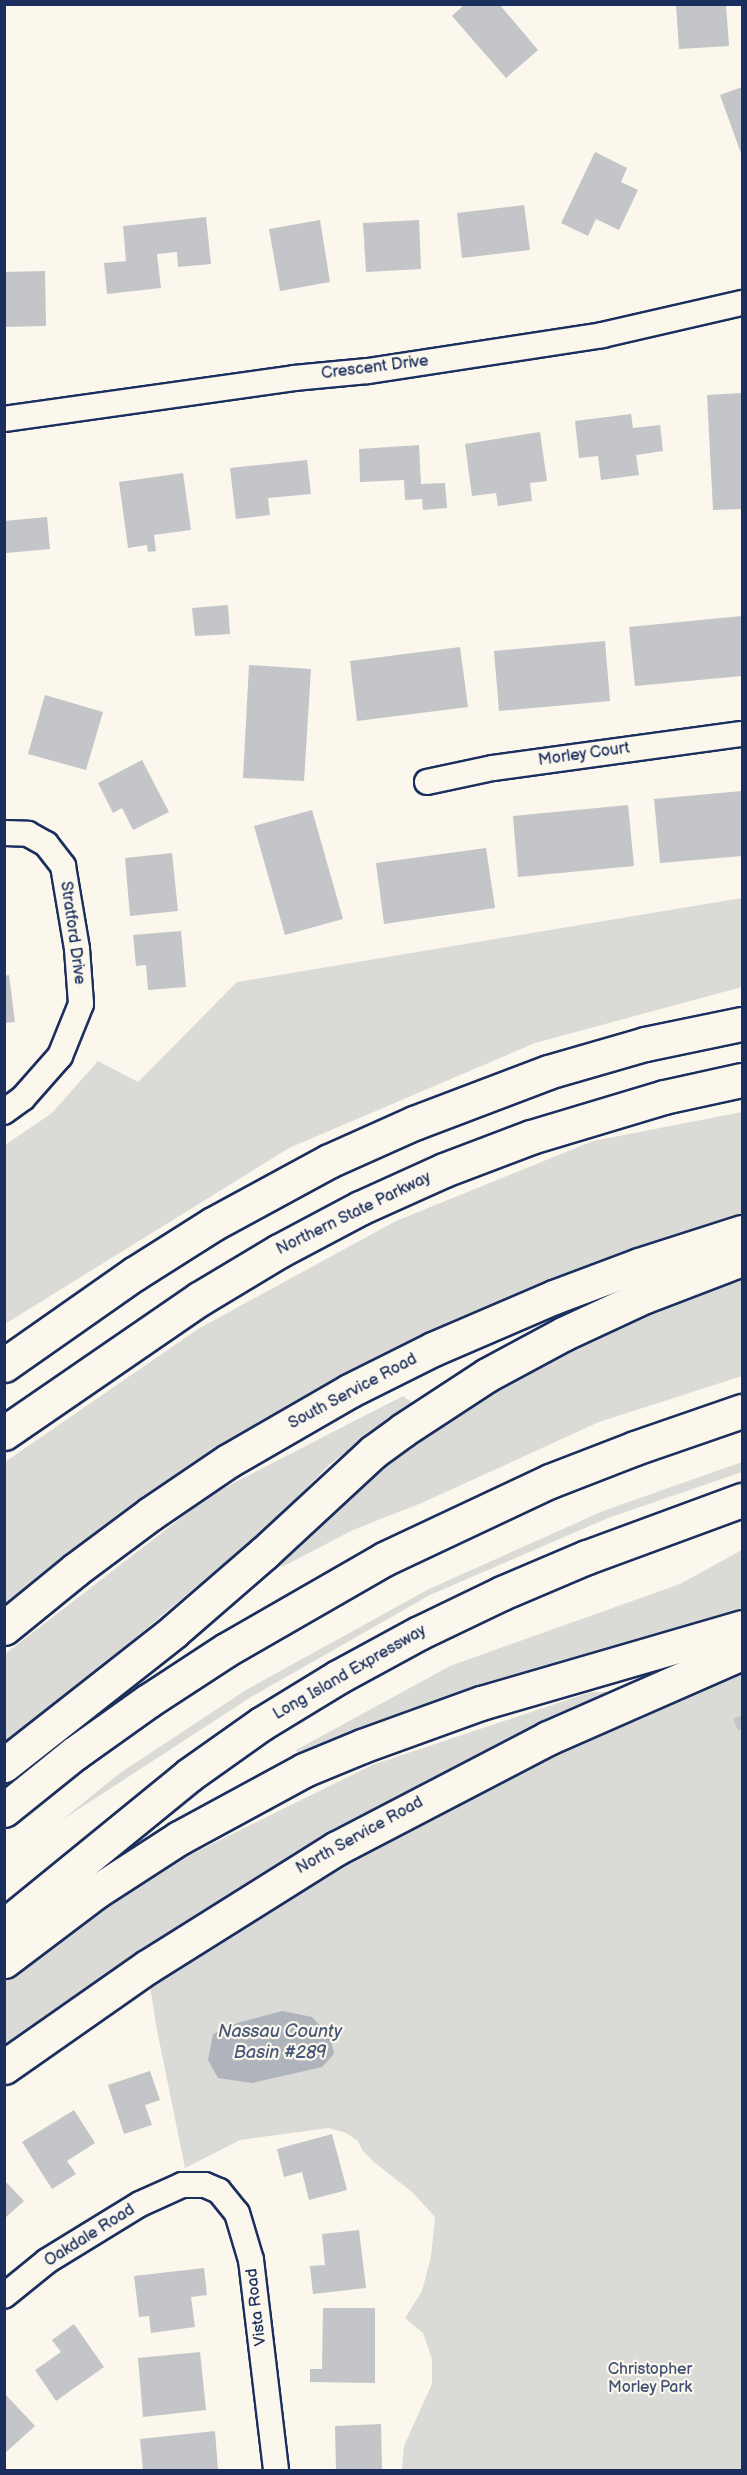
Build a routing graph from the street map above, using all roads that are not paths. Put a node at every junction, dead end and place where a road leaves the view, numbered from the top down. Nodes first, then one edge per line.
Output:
1 (742, 303) edge
2 (4, 419) edge
3 (742, 734) edge
4 (427, 782) dead end
5 (4, 833) edge
6 (742, 1024) edge
7 (742, 1080) edge
8 (4, 1112) edge
9 (742, 1232) edge
10 (742, 1259) edge
11 (4, 1365) edge
12 (742, 1411) edge
13 (4, 1433) edge
14 (742, 1500) edge
15 (742, 1627) edge
16 (4, 1628) edge
17 (742, 1653) edge
18 (4, 1765) edge
19 (4, 1810) edge
20 (4, 1926) edge
21 (4, 1961) edge
22 (4, 2067) edge
23 (182, 2185) joint
24 (4, 2296) edge
25 (276, 2470) edge

1 - 2 street, Crescent Drive
3 - 4 street, Morley Court
5 - 8 street, Stratford Drive
6 - 11 main road
7 - 13 main road, Northern State Parkway
9 - 16 main road, South Service Road
10 - 18 main road
12 - 19 main road
14 - 20 main road, Long Island Expressway
15 - 21 main road
17 - 22 main road, North Service Road
23 - 24 street, Oakdale Road
23 - 25 street, Vista Road

